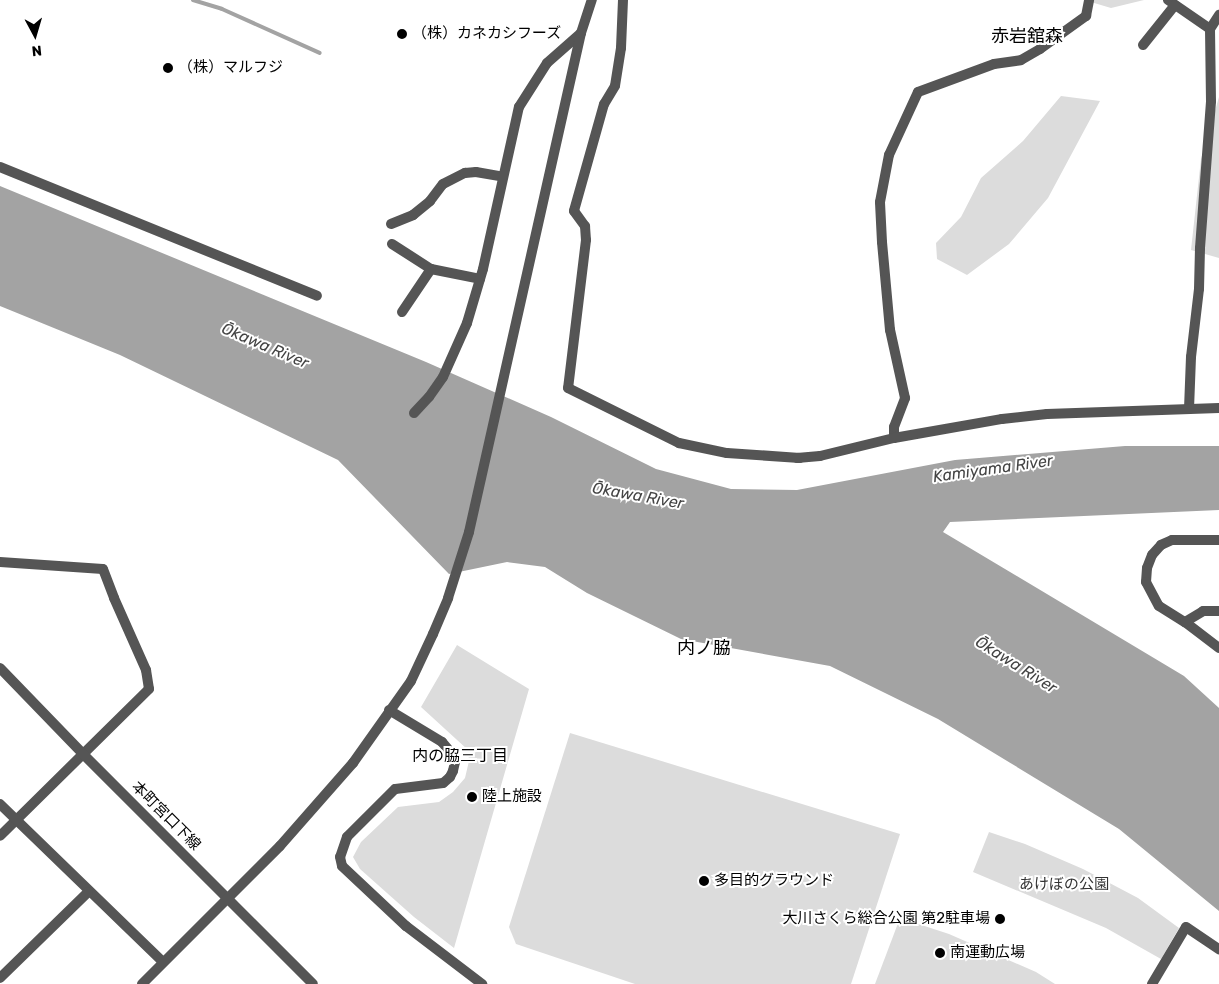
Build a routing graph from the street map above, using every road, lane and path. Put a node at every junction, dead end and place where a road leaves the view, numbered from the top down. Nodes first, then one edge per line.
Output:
1 (592, 0) edge
2 (623, 0) edge
3 (1089, 0) edge
4 (1171, 2) edge
5 (1219, 15) edge
6 (1210, 29) junction
7 (581, 33) junction
8 (1143, 44) dead end
9 (0, 167) edge
10 (503, 177) junction
11 (391, 224) dead end
12 (392, 244) dead end
13 (431, 269) junction
14 (480, 279) junction
15 (317, 296) dead end
16 (402, 312) dead end
17 (1219, 408) edge
18 (1189, 409) junction
19 (414, 413) dead end
20 (894, 438) junction
21 (1219, 540) edge
22 (0, 562) edge
23 (1219, 611) edge
24 (1185, 622) junction
25 (1219, 648) edge
26 (0, 668) edge
27 (390, 710) junction
28 (83, 754) junction
29 (0, 804) edge
30 (16, 820) junction
31 (0, 836) edge
32 (88, 892) junction
33 (227, 898) junction
34 (1219, 949) edge
35 (164, 962) junction
36 (0, 978) edge
37 (142, 984) edge
38 (313, 984) edge
39 (482, 984) edge
40 (1152, 984) edge

1 - 7 street
2 - 20 street
3 - 20 street
4 - 6 street
4 - 8 street
5 - 6 street
6 - 18 street
7 - 10 street
7 - 27 street
9 - 15 street
10 - 11 street
10 - 14 street
12 - 13 street
13 - 14 street
13 - 16 street
14 - 19 street
17 - 18 street
18 - 20 street
21 - 24 street
22 - 28 street
23 - 24 street
24 - 25 street
26 - 28 street, 本町宮口下線
27 - 33 street
27 - 39 street
28 - 30 street
28 - 33 street, 本町宮口下線
29 - 30 street
30 - 31 street
30 - 32 street
32 - 35 street
32 - 36 street
33 - 35 street
33 - 38 street, 本町宮口下線
34 - 40 street
35 - 37 street

